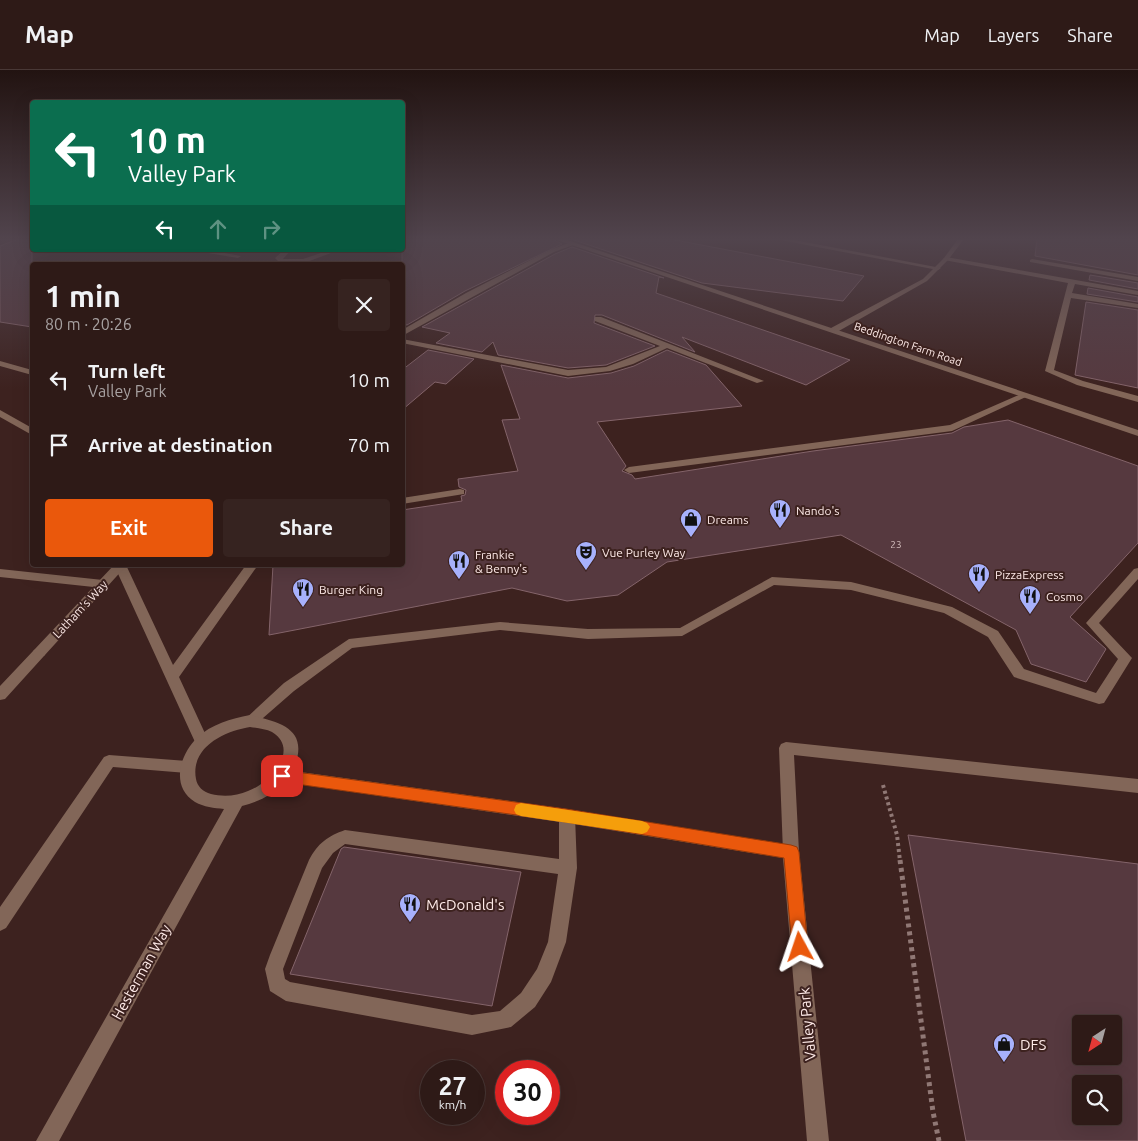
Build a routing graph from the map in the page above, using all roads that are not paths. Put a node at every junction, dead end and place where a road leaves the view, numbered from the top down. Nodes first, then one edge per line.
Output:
1 (480, 289) edge
2 (704, 289) edge
3 (909, 289) edge
4 (1070, 289) edge
5 (1116, 289) edge
6 (1138, 293) edge
7 (1069, 295) junction
8 (1138, 306) edge
9 (598, 319) dead end
10 (834, 330) junction
11 (405, 332) edge
12 (405, 343) edge
13 (666, 346) junction
14 (0, 363) edge
15 (30, 372) edge
16 (760, 381) dead end
17 (1024, 396) junction
18 (1138, 399) edge
19 (0, 413) edge
20 (30, 431) edge
21 (1138, 433) edge
22 (629, 470) dead end
23 (460, 492) dead end
24 (405, 501) edge
25 (118, 567) edge
26 (121, 567) edge
27 (251, 567) edge
28 (1138, 572) edge
29 (0, 573) edge
30 (103, 584) junction
31 (172, 676) junction
32 (0, 694) edge
33 (250, 721) junction
34 (202, 742) junction
35 (186, 767) junction
36 (282, 776) junction
37 (1138, 786) edge
38 (236, 802) junction
39 (566, 816) junction
40 (791, 852) junction
41 (568, 868) junction
42 (0, 922) edge
43 (47, 1141) edge
44 (818, 1141) edge

1 - 11 street
2 - 10 street, Beddington Farm Road
3 - 10 street
4 - 7 street
5 - 6 street
7 - 8 street
7 - 18 street
9 - 13 street
10 - 17 street, Beddington Farm Road
12 - 13 street
13 - 16 street
14 - 15 street
17 - 21 street, Beddington Farm Road
17 - 22 street
19 - 20 street
23 - 24 street
25 - 30 street, Latham's Way
26 - 31 street
27 - 31 street
28 - 33 street
29 - 30 street
30 - 32 street, Latham's Way
31 - 34 street
33 - 34 street
33 - 36 street
34 - 35 street
35 - 38 street
35 - 42 street
36 - 38 street
36 - 39 street
37 - 40 street, Valley Park
38 - 43 street, Hesterman Way
39 - 40 street
39 - 41 street
40 - 44 street, Valley Park
41 - 41 street

